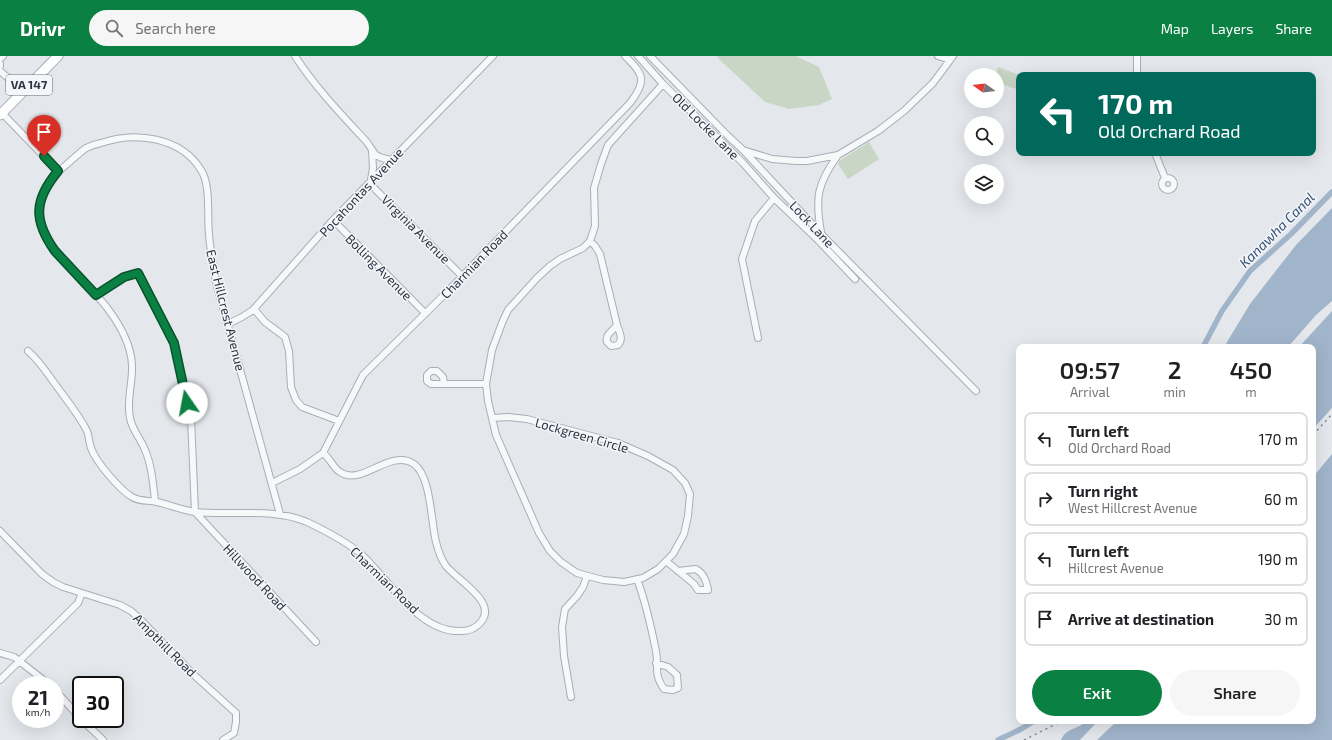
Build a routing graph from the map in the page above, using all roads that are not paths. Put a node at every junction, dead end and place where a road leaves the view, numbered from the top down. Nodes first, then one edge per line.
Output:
1 (3, 56) edge
2 (58, 56) edge
3 (295, 56) edge
4 (493, 56) edge
5 (625, 56) edge
6 (638, 56) edge
7 (650, 56) edge
8 (938, 56) edge
9 (1137, 56) edge
10 (952, 58) edge
11 (0, 59) edge
12 (0, 71) edge
13 (1137, 72) edge
14 (663, 84) junction
15 (23, 92) junction
16 (1, 114) edge
17 (728, 136) junction
18 (722, 142) junction
19 (372, 150) junction
20 (743, 150) junction
21 (838, 155) junction
22 (1155, 156) edge
23 (390, 160) junction
24 (58, 171) junction
25 (1165, 178) dead end
26 (370, 182) junction
27 (774, 198) junction
28 (333, 220) junction
29 (821, 233) junction
30 (590, 241) junction
31 (462, 276) junction
32 (855, 279) dead end
33 (96, 295) junction
34 (254, 309) junction
35 (425, 313) junction
36 (228, 324) junction
37 (617, 325) dead end
38 (758, 338) dead end
39 (28, 351) dead end
40 (444, 384) dead end
41 (486, 384) junction
42 (976, 391) dead end
43 (492, 418) junction
44 (339, 421) junction
45 (323, 453) junction
46 (272, 483) junction
47 (155, 501) junction
48 (195, 512) junction
49 (280, 514) junction
50 (0, 531) edge
51 (666, 561) junction
52 (678, 571) junction
53 (587, 576) junction
54 (637, 579) junction
55 (82, 594) junction
56 (316, 642) dead end
57 (0, 653) edge
58 (19, 661) junction
59 (656, 663) junction
60 (39, 676) edge
61 (0, 680) edge
62 (571, 697) dead end
63 (64, 700) edge
64 (72, 709) edge
65 (90, 728) edge
66 (103, 740) edge
67 (223, 740) edge

1 - 11 street
2 - 15 main road, VA 147
3 - 19 street
4 - 23 street, Pocahontas Avenue
5 - 31 street, Charmian Road
6 - 14 street, Old Locke Lane
7 - 17 street, Lock Lane
8 - 10 street
9 - 13 street
10 - 21 street
12 - 15 street
14 - 18 street, Old Locke Lane
14 - 30 street
15 - 16 main road, VA 147
16 - 24 street
17 - 18 street
17 - 20 street, Lock Lane
18 - 27 street, Old Locke Lane
19 - 23 street
19 - 26 street
20 - 21 street
20 - 29 street, Lock Lane
21 - 29 street
22 - 25 street
23 - 26 street, Pocahontas Avenue
24 - 33 street, East Hillcrest Avenue
24 - 36 street, East Hillcrest Avenue
26 - 28 street, Pocahontas Avenue
26 - 31 street, Virginia Avenue
27 - 32 street, Old Locke Lane
27 - 38 street
28 - 34 street, Pocahontas Avenue
28 - 35 street, Bolling Avenue
29 - 42 street, Lock Lane
30 - 37 street
30 - 41 street, Lockgreen Circle
31 - 35 street, Charmian Road
33 - 47 street, East Hillcrest Avenue
33 - 48 street
34 - 36 street, Pocahontas Avenue
34 - 44 street
35 - 44 street, Charmian Road
36 - 46 street, East Hillcrest Avenue
39 - 47 street, Charmian Road
40 - 41 street
41 - 43 street, Lockgreen Circle
43 - 51 street, Lockgreen Circle
43 - 53 street, Lockgreen Circle
44 - 45 street, Charmian Road
45 - 46 street, Charmian Road
45 - 49 street, Charmian Road
46 - 49 street, East Hillcrest Avenue
47 - 48 street, Charmian Road
48 - 49 street, Charmian Road
48 - 56 street, Hillwood Road
50 - 55 street, Ampthill Road
51 - 52 street
51 - 54 street, Lockgreen Circle
52 - 52 street
53 - 54 street, Lockgreen Circle
53 - 62 street
54 - 59 street
55 - 58 street
55 - 67 street, Ampthill Road
57 - 58 street
58 - 60 street
58 - 61 street
59 - 59 street
63 - 64 street
65 - 66 street

